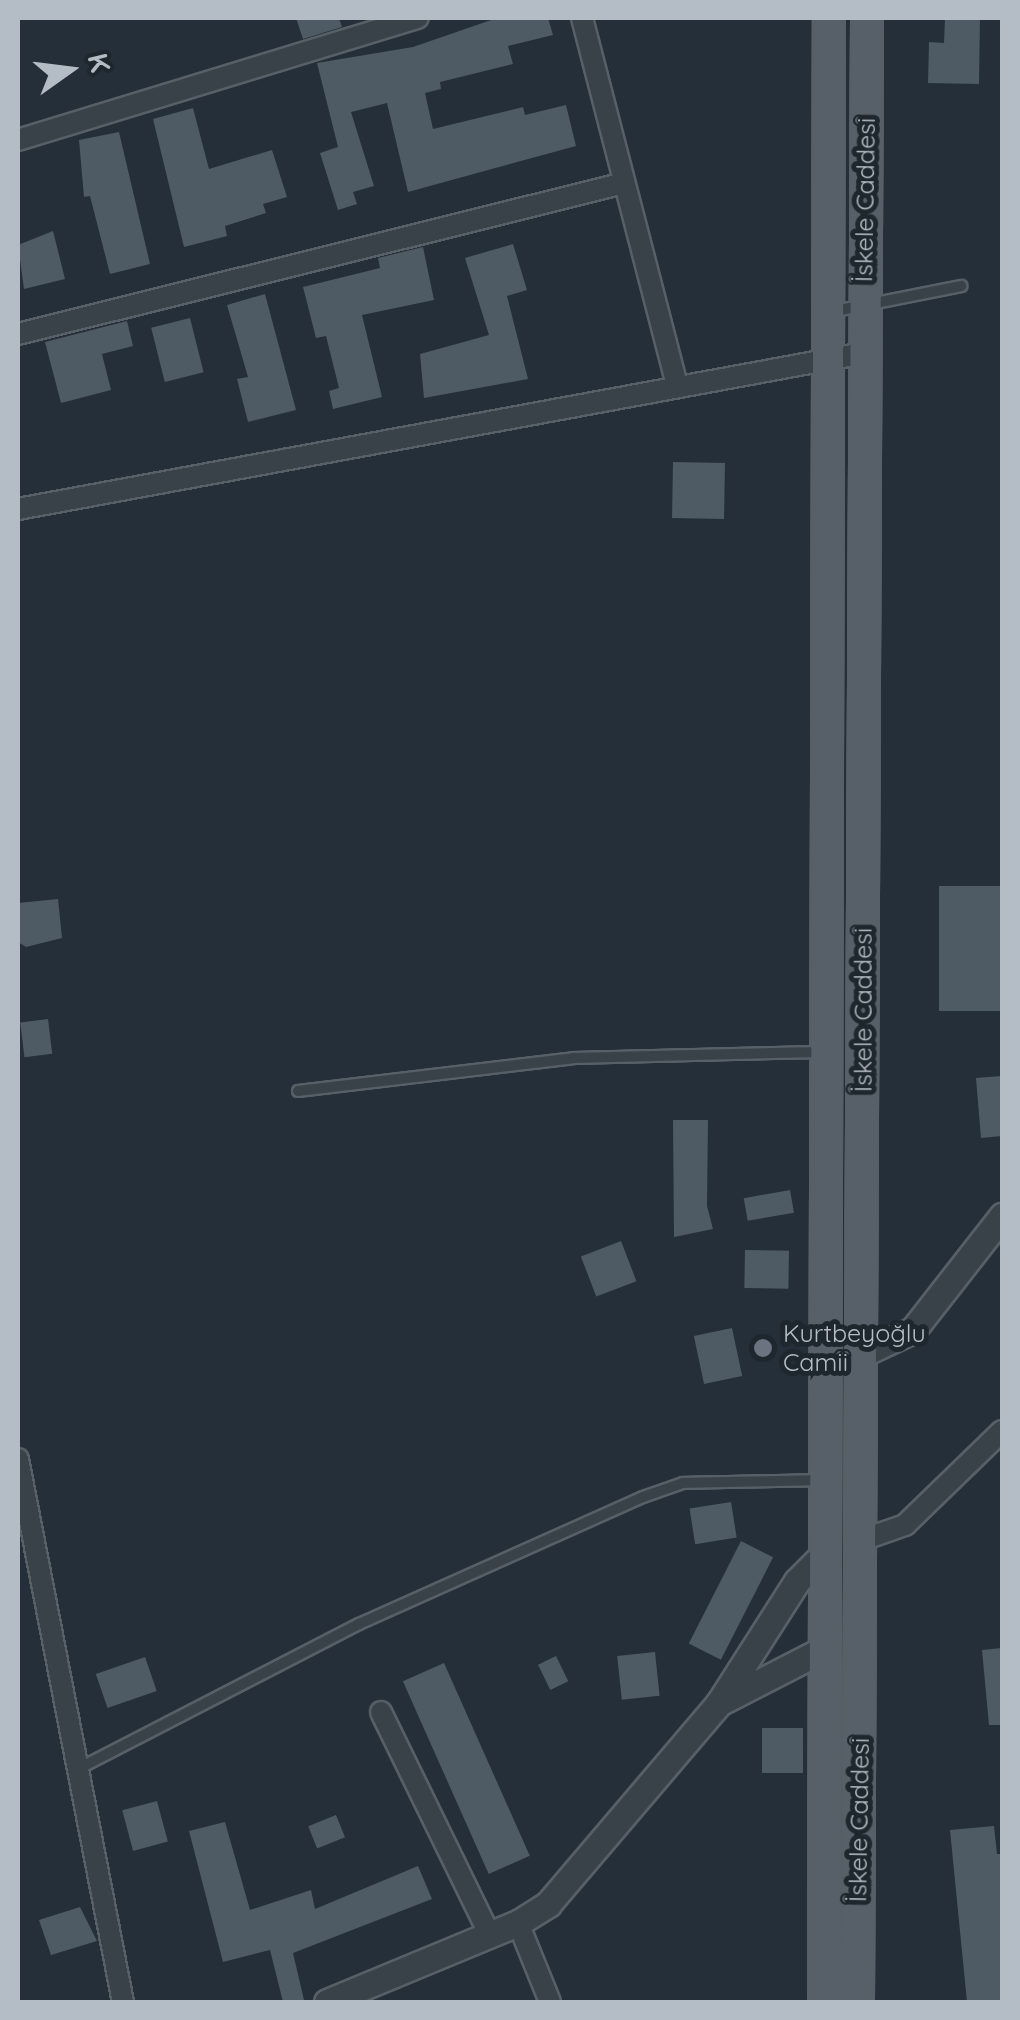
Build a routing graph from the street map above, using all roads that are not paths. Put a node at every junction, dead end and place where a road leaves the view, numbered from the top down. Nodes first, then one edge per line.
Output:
1 (418, 18) edge
2 (582, 18) edge
3 (829, 18) edge
4 (866, 18) edge
5 (18, 140) edge
6 (620, 184) junction
7 (961, 286) dead end
8 (864, 302) junction
9 (829, 312) junction
10 (18, 334) edge
11 (864, 353) junction
12 (829, 354) junction
13 (676, 385) junction
14 (18, 508) edge
15 (831, 1052) junction
16 (298, 1091) dead end
17 (1002, 1216) edge
18 (862, 1354) junction
19 (1002, 1431) edge
20 (18, 1459) edge
21 (828, 1480) junction
22 (862, 1540) junction
23 (826, 1552) junction
24 (826, 1648) junction
25 (720, 1704) junction
26 (382, 1712) dead end
27 (75, 1771) junction
28 (518, 1924) junction
29 (490, 1935) junction
30 (123, 2002) edge
31 (327, 2002) edge
32 (550, 2002) edge
33 (824, 2002) edge
34 (858, 2002) edge

1 - 5 street
2 - 6 street
3 - 9 main road
4 - 8 main road, İskele Caddesi
6 - 10 street
6 - 13 street
7 - 8 lane
8 - 9 lane
8 - 11 main road, İskele Caddesi
9 - 12 main road
11 - 12 street
11 - 18 main road, İskele Caddesi
12 - 13 street
12 - 15 main road
13 - 14 street
15 - 16 lane
15 - 21 main road
17 - 18 street
18 - 22 main road, İskele Caddesi
19 - 22 street
20 - 27 street
21 - 23 main road
21 - 27 lane
22 - 34 main road, İskele Caddesi
23 - 24 main road
23 - 25 street
24 - 25 street
24 - 33 main road
25 - 28 street
26 - 29 street
27 - 30 street
28 - 29 street
28 - 32 street
29 - 31 street

